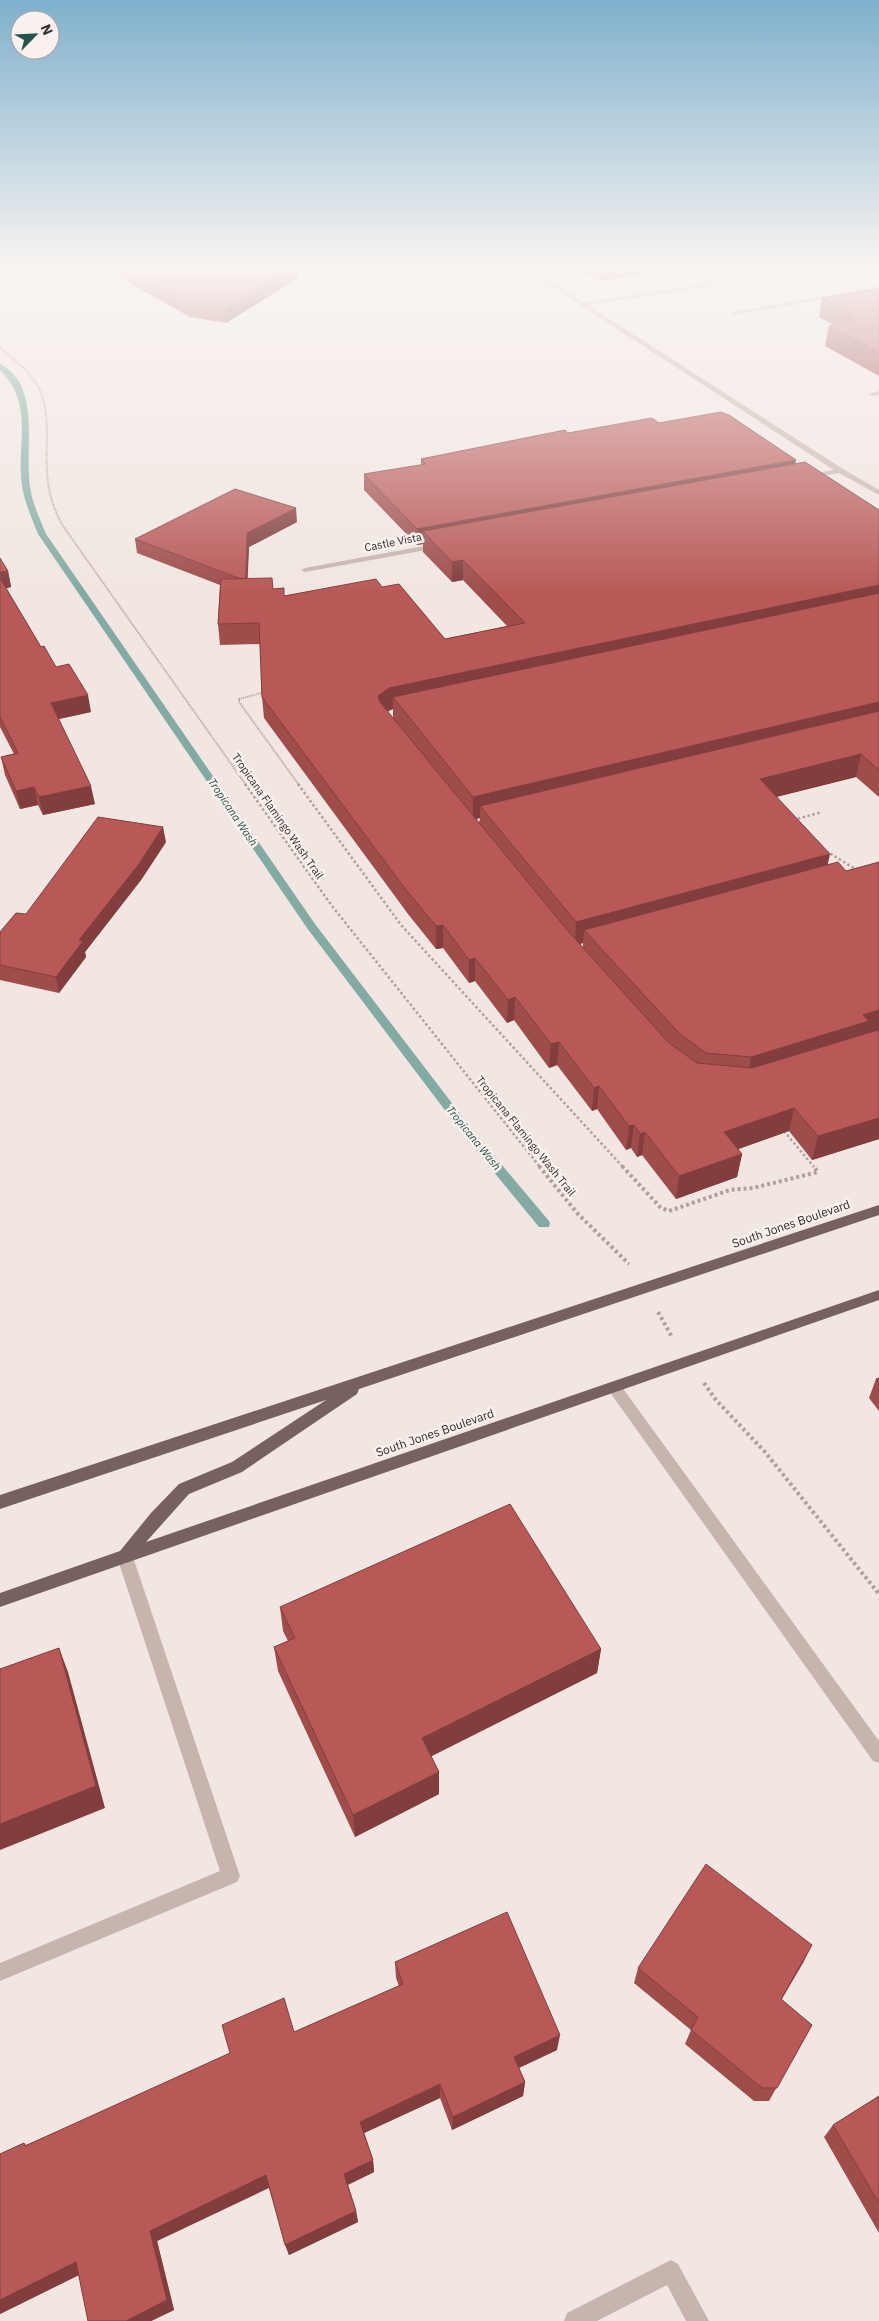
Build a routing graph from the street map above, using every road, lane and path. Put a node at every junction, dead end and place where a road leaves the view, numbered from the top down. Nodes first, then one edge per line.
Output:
1 (32, 377) edge
2 (695, 377) edge
3 (840, 471) junction
4 (799, 478) edge
5 (879, 493) edge
6 (450, 543) edge
7 (304, 570) dead end
8 (267, 692) edge
9 (822, 812) dead end
10 (788, 821) edge
11 (821, 848) edge
12 (861, 872) edge
13 (782, 1129) edge
14 (879, 1210) edge
15 (623, 1256) dead end
16 (879, 1295) edge
17 (661, 1318) dead end
18 (670, 1334) dead end
19 (366, 1380) junction
20 (614, 1387) junction
21 (716, 1400) dead end
22 (0, 1502) edge
23 (125, 1556) junction
24 (879, 1594) edge
25 (0, 1600) edge
26 (879, 1756) edge
27 (0, 1972) edge
28 (575, 2321) edge
29 (698, 2321) edge

1 - 15 path, Tropicana Flamingo Wash Trail
2 - 3 street
3 - 4 street
3 - 5 street
6 - 7 street, Castle Vista
8 - 13 path
9 - 10 path
11 - 12 path
14 - 19 main road, South Jones Boulevard
16 - 20 main road, South Jones Boulevard
17 - 18 path
19 - 22 main road, South Jones Boulevard
19 - 23 main road
20 - 23 main road, South Jones Boulevard
20 - 26 street
21 - 24 path
23 - 25 main road, South Jones Boulevard
23 - 27 street
28 - 29 street

